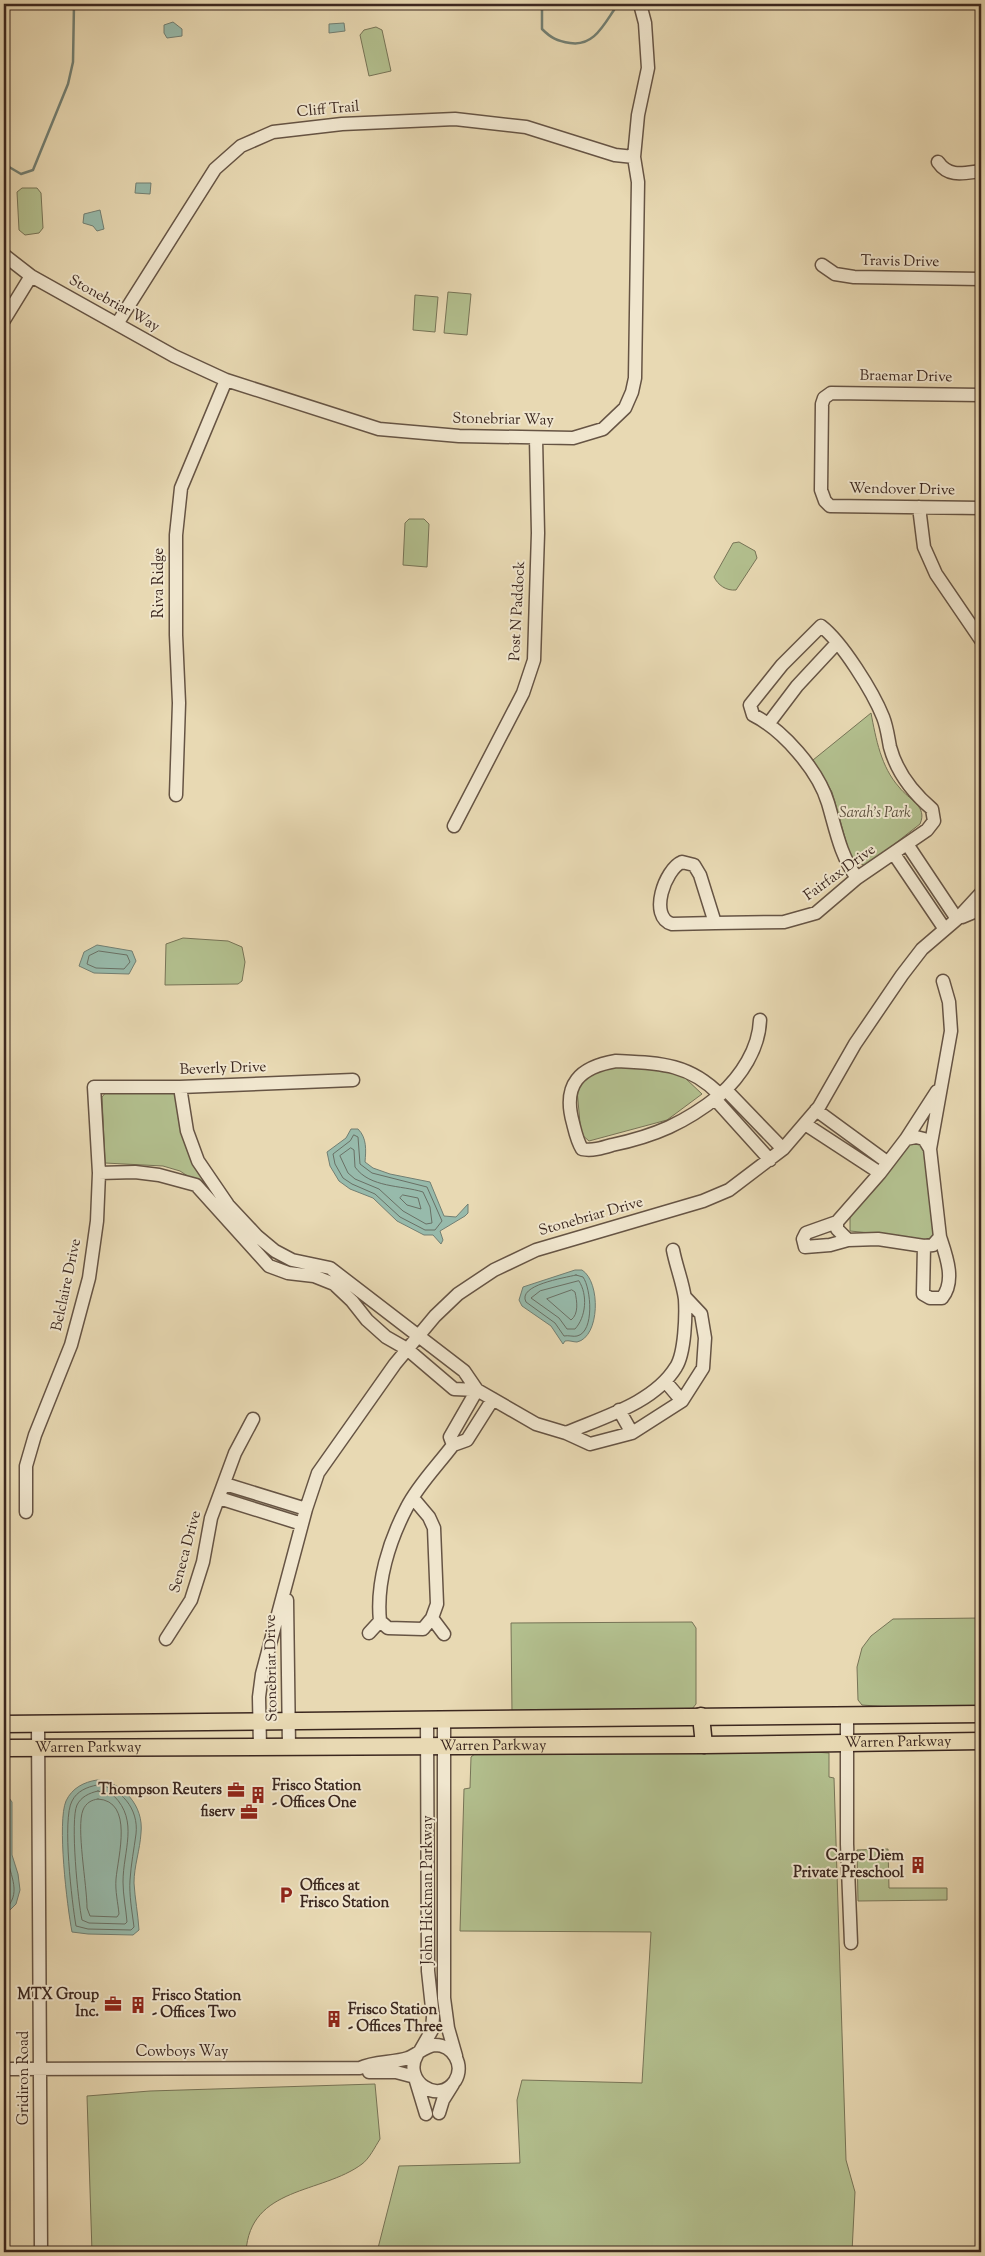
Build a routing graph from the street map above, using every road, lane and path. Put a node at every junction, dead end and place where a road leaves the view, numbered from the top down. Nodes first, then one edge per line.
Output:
1 (640, 4) edge
2 (634, 158) junction
3 (938, 162) dead end
4 (981, 171) edge
5 (4, 255) edge
6 (822, 265) dead end
7 (31, 276) junction
8 (981, 279) edge
9 (4, 320) edge
10 (117, 324) junction
11 (226, 380) junction
12 (981, 395) edge
13 (536, 438) junction
14 (825, 501) joint
15 (919, 507) junction
16 (981, 508) edge
17 (981, 640) edge
18 (837, 643) junction
19 (769, 723) junction
20 (176, 795) dead end
21 (454, 826) dead end
22 (907, 844) junction
23 (894, 854) junction
24 (857, 878) junction
25 (981, 892) edge
26 (981, 909) edge
27 (957, 919) junction
28 (715, 922) junction
29 (944, 928) junction
30 (943, 981) dead end
31 (760, 1020) dead end
32 (353, 1080) dead end
33 (94, 1087) joint
34 (180, 1087) junction
35 (939, 1087) junction
36 (720, 1095) junction
37 (816, 1110) junction
38 (805, 1124) junction
39 (906, 1139) junction
40 (783, 1149) junction
41 (930, 1149) junction
42 (770, 1160) junction
43 (884, 1168) junction
44 (99, 1173) junction
45 (837, 1222) junction
46 (940, 1237) junction
47 (848, 1240) junction
48 (924, 1246) junction
49 (674, 1250) dead end
50 (685, 1297) junction
51 (419, 1335) junction
52 (407, 1349) junction
53 (665, 1381) junction
54 (477, 1390) junction
55 (493, 1399) junction
56 (682, 1401) junction
57 (619, 1410) junction
58 (253, 1419) dead end
59 (566, 1433) junction
60 (632, 1433) junction
61 (453, 1445) junction
62 (225, 1484) junction
63 (219, 1498) junction
64 (413, 1498) junction
65 (306, 1509) junction
66 (26, 1512) dead end
67 (302, 1524) junction
68 (287, 1588) junction
69 (432, 1618) junction
70 (380, 1621) junction
71 (369, 1633) dead end
72 (444, 1634) dead end
73 (166, 1639) dead end
74 (266, 1658) junction
75 (287, 1662) junction
76 (981, 1714) edge
77 (847, 1715) junction
78 (701, 1716) junction
79 (444, 1718) junction
80 (427, 1719) junction
81 (288, 1720) junction
82 (259, 1721) junction
83 (4, 1724) edge
84 (38, 1724) junction
85 (981, 1741) edge
86 (848, 1743) junction
87 (704, 1745) junction
88 (427, 1746) junction
89 (444, 1746) junction
90 (290, 1747) junction
91 (4, 1748) edge
92 (260, 1748) junction
93 (38, 1749) junction
94 (851, 1943) dead end
95 (428, 1956) junction
96 (444, 1956) junction
97 (418, 2054) junction
98 (457, 2059) junction
99 (360, 2068) junction
100 (4, 2069) edge
101 (40, 2069) junction
102 (415, 2078) junction
103 (455, 2081) junction
104 (439, 2113) dead end
105 (426, 2114) dead end
106 (41, 2252) edge

1 - 2 street, Stonebriar Way
2 - 10 street, Cliff Trail
2 - 13 street, Stonebriar Way
3 - 4 street
5 - 7 street, Stonebriar Way
6 - 8 street, Travis Drive
7 - 9 street
7 - 10 street, Stonebriar Way
10 - 11 street, Stonebriar Way
11 - 13 street, Stonebriar Way
11 - 20 street, Riva Ridge
12 - 14 street, Braemar Drive
13 - 21 street, Post N Paddock
14 - 15 street, Wendover Drive
15 - 16 street, Wendover Drive
15 - 17 street
18 - 19 street
18 - 19 street
18 - 22 street, Fairfax Drive
19 - 24 street
22 - 23 street, Fairfax Drive
22 - 27 street
23 - 24 street, Fairfax Drive
23 - 29 street
24 - 28 street, Fairfax Drive
25 - 27 street, Stonebriar Drive
26 - 27 street, Stonebriar Drive
27 - 29 street, Stonebriar Drive
28 - 28 street, Fairfax Drive
29 - 37 street, Stonebriar Drive
30 - 35 street
31 - 36 street
32 - 34 street, Beverly Drive
33 - 34 street, Beverly Drive
33 - 44 street, Belclaire Drive
34 - 51 street
35 - 39 street
35 - 41 street
36 - 36 street
36 - 40 street
36 - 42 street
37 - 38 street, Stonebriar Drive
37 - 43 street
38 - 40 street, Stonebriar Drive
38 - 43 street
39 - 41 street
39 - 43 street
40 - 42 street, Stonebriar Drive
41 - 46 street
42 - 51 street, Stonebriar Drive
43 - 45 street
44 - 52 street
44 - 66 street, Belclaire Drive
45 - 47 street
45 - 47 street
46 - 48 street
46 - 48 street
47 - 48 street
49 - 50 street
50 - 53 street
50 - 56 street
51 - 52 street, Stonebriar Drive
51 - 54 street
52 - 54 street
52 - 65 street, Stonebriar Drive
53 - 56 street
53 - 57 street
54 - 55 street
54 - 61 street
55 - 59 street
55 - 61 street
56 - 60 street
57 - 59 street
57 - 60 street
58 - 62 street, Seneca Drive
59 - 60 street
61 - 64 street
62 - 63 street, Seneca Drive
62 - 65 street
63 - 67 street, Seneca Drive
63 - 73 street, Seneca Drive
64 - 69 street
64 - 70 street
65 - 67 street, Stonebriar Drive
67 - 68 street, Stonebriar Drive
68 - 74 street, Stonebriar Drive
68 - 75 street, Stonebriar Drive
69 - 70 street
69 - 72 street
70 - 71 street
74 - 75 street
74 - 82 street, Stonebriar Drive
75 - 81 street, Stonebriar Drive
76 - 77 main road, Warren Parkway
77 - 78 main road, Warren Parkway
77 - 86 street
78 - 79 main road, Warren Parkway
78 - 87 main road
79 - 80 main road, Warren Parkway
79 - 89 street, John Hickman Parkway
80 - 81 main road, Warren Parkway
80 - 88 street, John Hickman Parkway
81 - 82 main road, Warren Parkway
81 - 90 street, Stonebriar Drive
82 - 84 main road, Warren Parkway
82 - 92 street, Stonebriar Drive
83 - 84 main road, Warren Parkway
84 - 93 street, Gridiron Road
85 - 86 main road, Warren Parkway
86 - 87 main road, Warren Parkway
86 - 94 street
87 - 89 main road, Warren Parkway
88 - 89 main road, Warren Parkway
88 - 90 main road, Warren Parkway
88 - 95 street, John Hickman Parkway
89 - 96 street, John Hickman Parkway
90 - 92 main road, Warren Parkway
91 - 93 main road, Warren Parkway
92 - 93 main road, Warren Parkway
93 - 101 street, Gridiron Road
95 - 96 street
95 - 97 street, John Hickman Parkway
96 - 98 street, John Hickman Parkway
97 - 98 street
97 - 99 street, Cowboys Way
97 - 102 street
98 - 103 street
99 - 101 street, Cowboys Way
99 - 102 street, Cowboys Way
100 - 101 street, Cowboys Way
101 - 106 street, Gridiron Road
102 - 103 street
102 - 105 street
103 - 104 street

